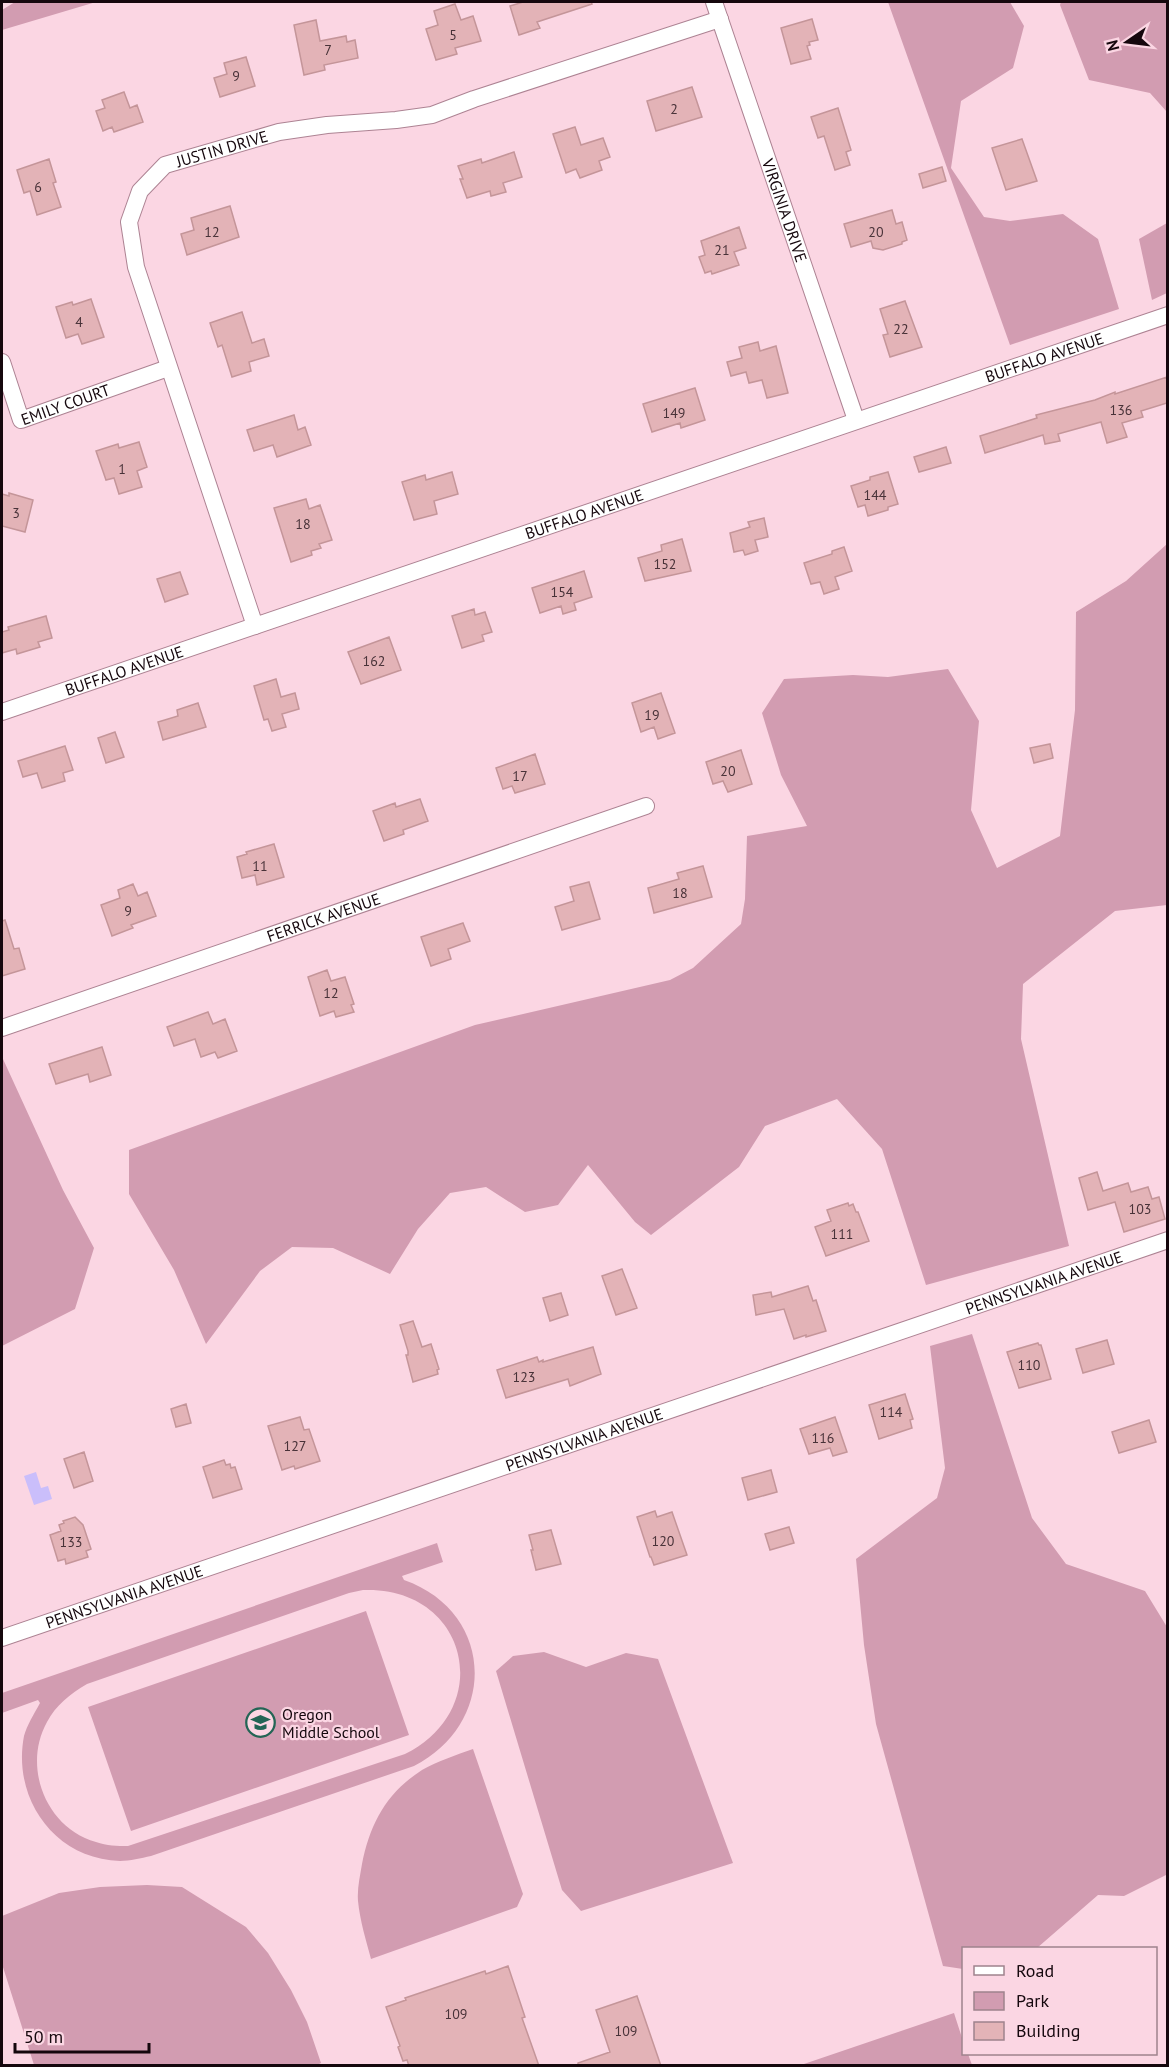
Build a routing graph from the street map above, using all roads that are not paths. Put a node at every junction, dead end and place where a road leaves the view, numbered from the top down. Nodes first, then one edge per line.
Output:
1 (714, 2) edge
2 (720, 19) junction
3 (1167, 315) edge
4 (2, 362) edge
5 (168, 368) junction
6 (856, 420) junction
7 (255, 626) junction
8 (2, 712) edge
9 (646, 806) dead end
10 (2, 1028) edge
11 (1167, 1240) edge
12 (2, 1638) edge

1 - 2 street, VIRGINIA DRIVE
2 - 5 street, JUSTIN DRIVE
2 - 6 street, VIRGINIA DRIVE
3 - 6 street, BUFFALO AVENUE
4 - 5 street, EMILY COURT
5 - 7 street, JUSTIN DRIVE
6 - 7 street, BUFFALO AVENUE
7 - 8 street, BUFFALO AVENUE
9 - 10 street, FERRICK AVENUE
11 - 12 street, PENNSYLVANIA AVENUE

